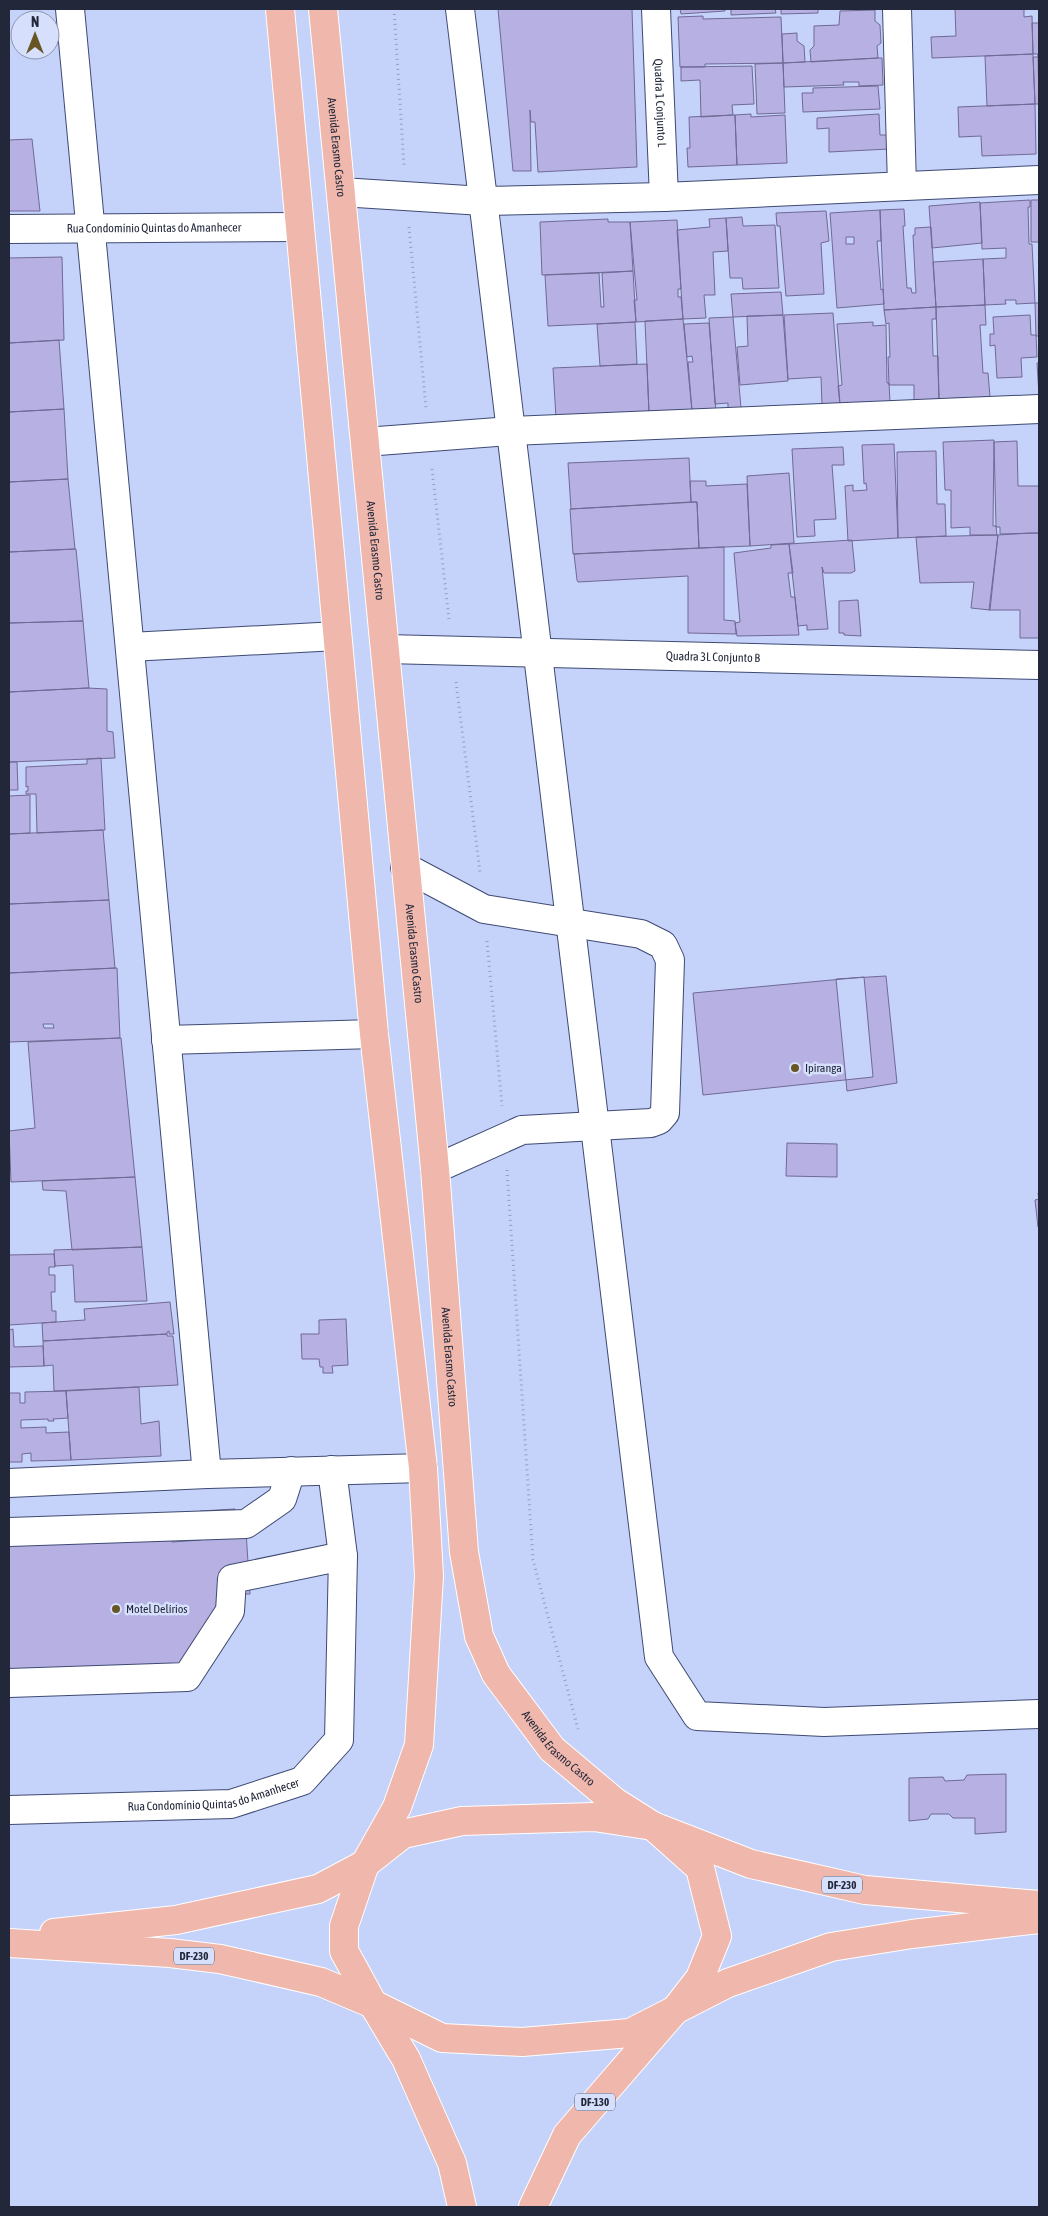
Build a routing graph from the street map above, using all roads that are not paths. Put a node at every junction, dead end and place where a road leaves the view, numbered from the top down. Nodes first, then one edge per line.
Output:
1 (70, 9) edge
2 (280, 9) edge
3 (323, 9) edge
4 (460, 9) edge
5 (656, 9) edge
6 (897, 9) edge
7 (1039, 180) edge
8 (902, 186) junction
9 (340, 192) junction
10 (664, 197) junction
11 (483, 201) junction
12 (299, 227) junction
13 (91, 228) junction
14 (9, 230) edge
15 (1039, 409) edge
16 (511, 431) junction
17 (365, 442) junction
18 (337, 636) junction
19 (130, 647) junction
20 (384, 649) junction
21 (538, 654) junction
22 (1039, 665) edge
23 (405, 867) junction
24 (570, 922) junction
25 (374, 1034) junction
26 (166, 1040) junction
27 (595, 1127) junction
28 (435, 1169) junction
29 (423, 1468) junction
30 (332, 1470) junction
31 (291, 1471) junction
32 (207, 1474) junction
33 (9, 1483) edge
34 (9, 1532) edge
35 (343, 1556) junction
36 (9, 1683) edge
37 (1039, 1714) edge
38 (9, 1810) edge
39 (653, 1826) junction
40 (365, 1864) junction
41 (1039, 1905) edge
42 (1039, 1920) edge
43 (9, 1938) edge
44 (9, 1943) edge
45 (373, 2004) junction
46 (676, 2009) junction
47 (462, 2207) edge
48 (533, 2207) edge

1 - 13 street
2 - 12 main road
3 - 9 main road, Avenida Erasmo Castro
4 - 11 street
5 - 10 street, Quadra 1 Conjunto L
6 - 8 street
7 - 8 street
8 - 10 street
9 - 11 street
9 - 17 main road, Avenida Erasmo Castro
10 - 11 street
11 - 16 street
12 - 13 street, Rua Condomínio Quintas do Amanhecer
12 - 18 main road
13 - 14 street, Rua Condomínio Quintas do Amanhecer
13 - 19 street
15 - 16 street
16 - 17 street
16 - 21 street
17 - 20 main road, Avenida Erasmo Castro
18 - 19 street
18 - 25 main road
19 - 26 street
20 - 21 street, Quadra 3L Conjunto B
20 - 23 main road, Avenida Erasmo Castro
21 - 22 street, Quadra 3L Conjunto B
21 - 24 street
23 - 24 street
23 - 28 main road, Avenida Erasmo Castro
24 - 27 street
24 - 27 street
25 - 26 street
25 - 29 main road
26 - 32 street
27 - 28 street
27 - 37 street
28 - 39 main road, Avenida Erasmo Castro
29 - 30 street
29 - 40 main road
30 - 31 street
30 - 35 street, Rua Condomínio Quintas do Amanhecer
31 - 32 street
31 - 34 street
32 - 33 street
35 - 36 street
35 - 38 street, Rua Condomínio Quintas do Amanhecer
39 - 40 main road, DF-230 / DF-230
39 - 41 main road, DF-230 / DF-230
39 - 46 main road, DF-230
40 - 43 main road, DF-230 / DF-230
40 - 45 main road
42 - 46 main road, DF-230
44 - 45 main road, DF-230 / DF-230
45 - 46 main road, DF-230
45 - 47 main road
46 - 48 main road, DF-130

